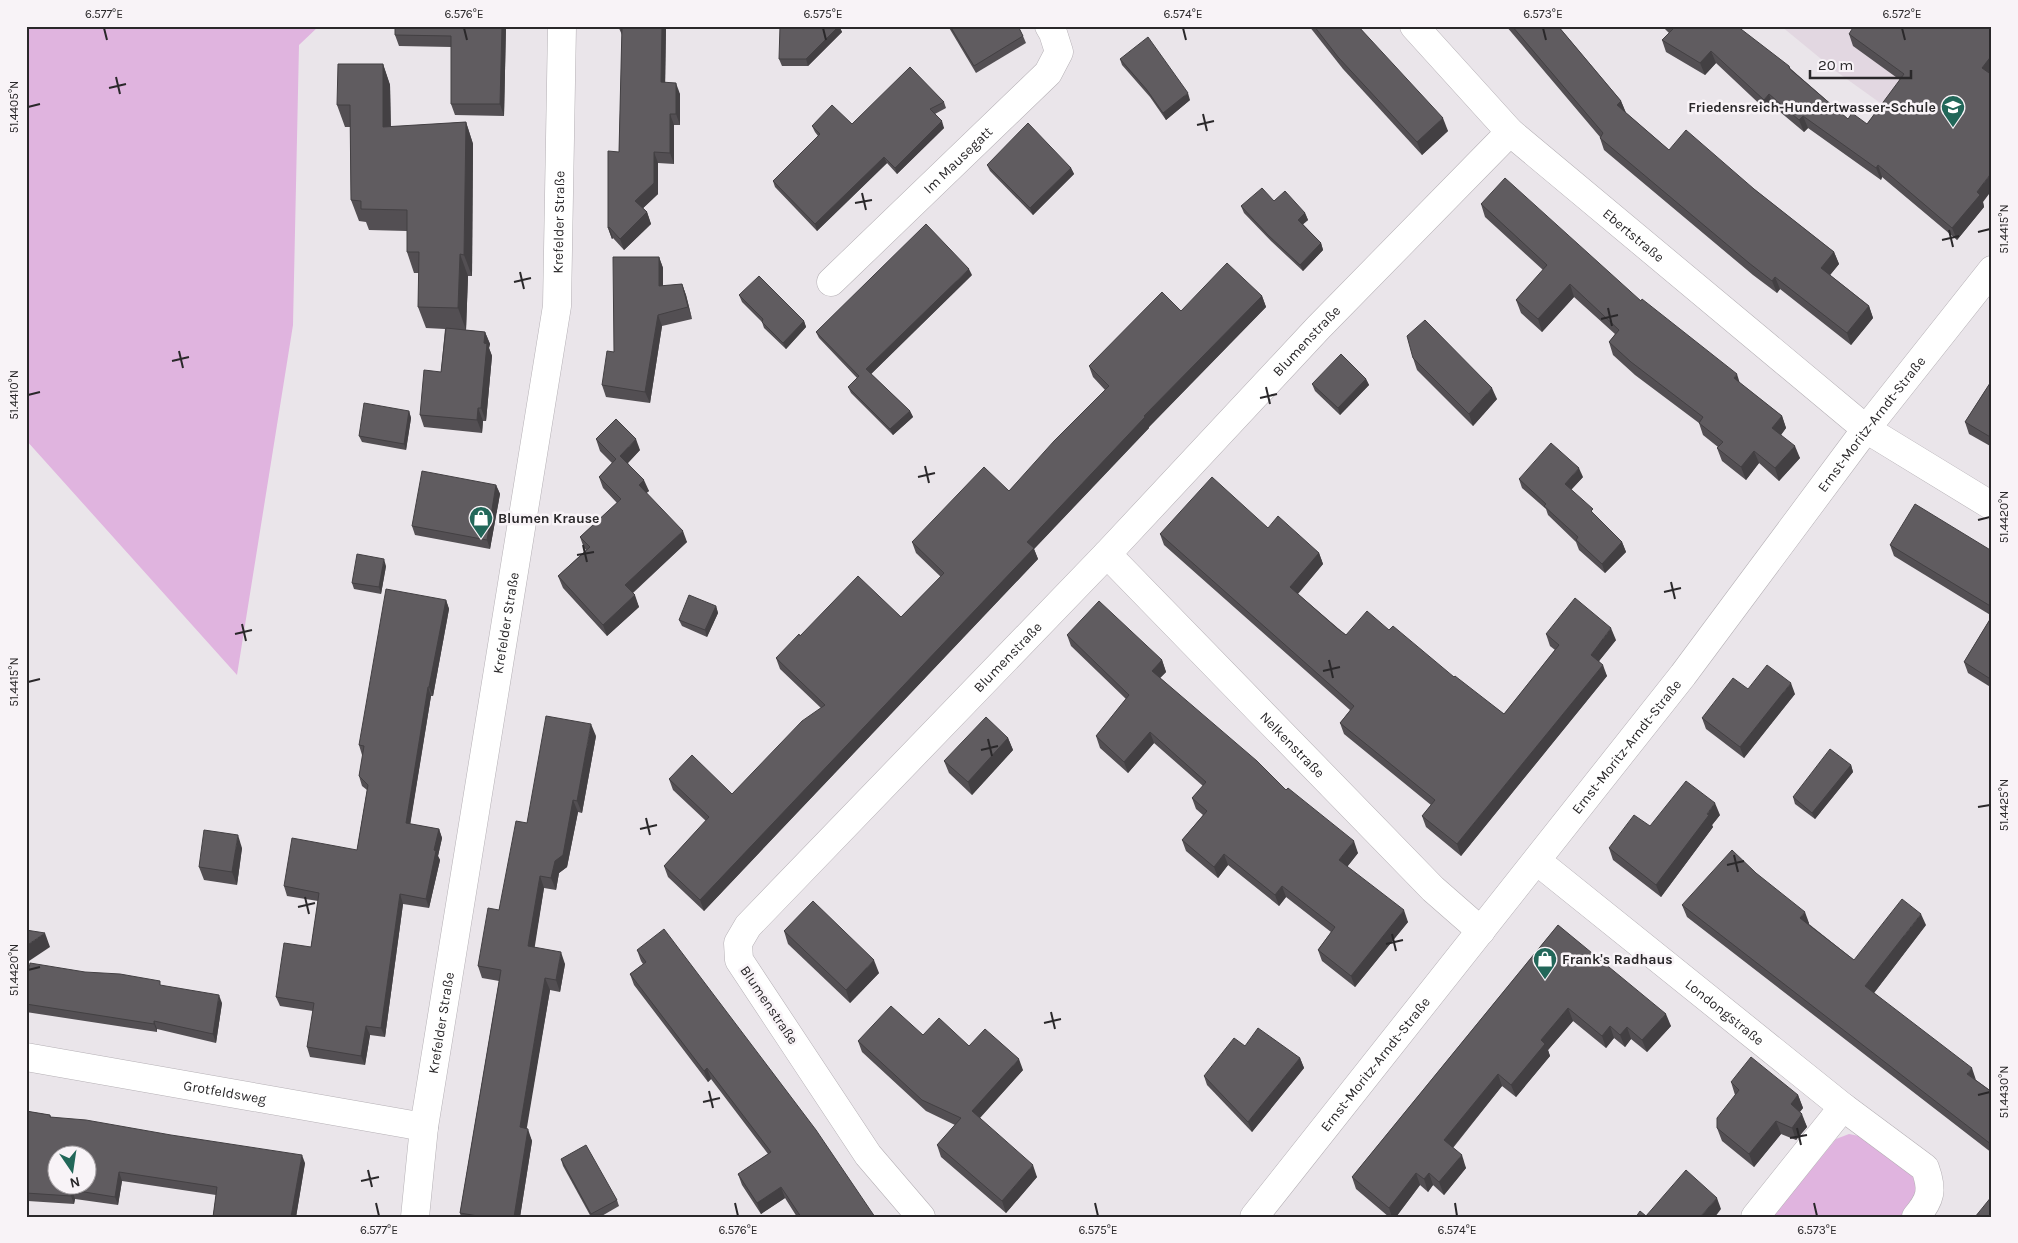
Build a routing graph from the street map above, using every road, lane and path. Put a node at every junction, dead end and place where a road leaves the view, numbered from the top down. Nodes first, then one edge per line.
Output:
1 (562, 26) edge
2 (1050, 26) edge
3 (1414, 26) edge
4 (1510, 132) junction
5 (1992, 270) edge
6 (831, 282) dead end
7 (1866, 429) junction
8 (1992, 506) edge
9 (1107, 554) junction
10 (1537, 861) junction
11 (1481, 931) junction
12 (26, 1057) edge
13 (1843, 1107) junction
14 (424, 1127) junction
15 (415, 1217) edge
16 (921, 1217) edge
17 (1254, 1217) edge
18 (1755, 1217) edge
19 (1916, 1217) edge

1 - 14 street, Krefelder Straße
2 - 6 street, Im Mausegatt
3 - 4 street, Ebertstraße
4 - 7 street, Ebertstraße
4 - 9 street, Blumenstraße
5 - 7 street, Ernst-Moritz-Arndt-Straße
7 - 8 street, Ebertstraße
7 - 10 street, Ernst-Moritz-Arndt-Straße
9 - 11 street, Nelkenstraße
9 - 16 street, Blumenstraße
10 - 11 street, Ernst-Moritz-Arndt-Straße
10 - 13 street, Londongstraße
11 - 17 street, Ernst-Moritz-Arndt-Straße
12 - 14 street, Grotfeldsweg
13 - 18 street
13 - 19 street, Londongstraße
14 - 15 street, Krefelder Straße

